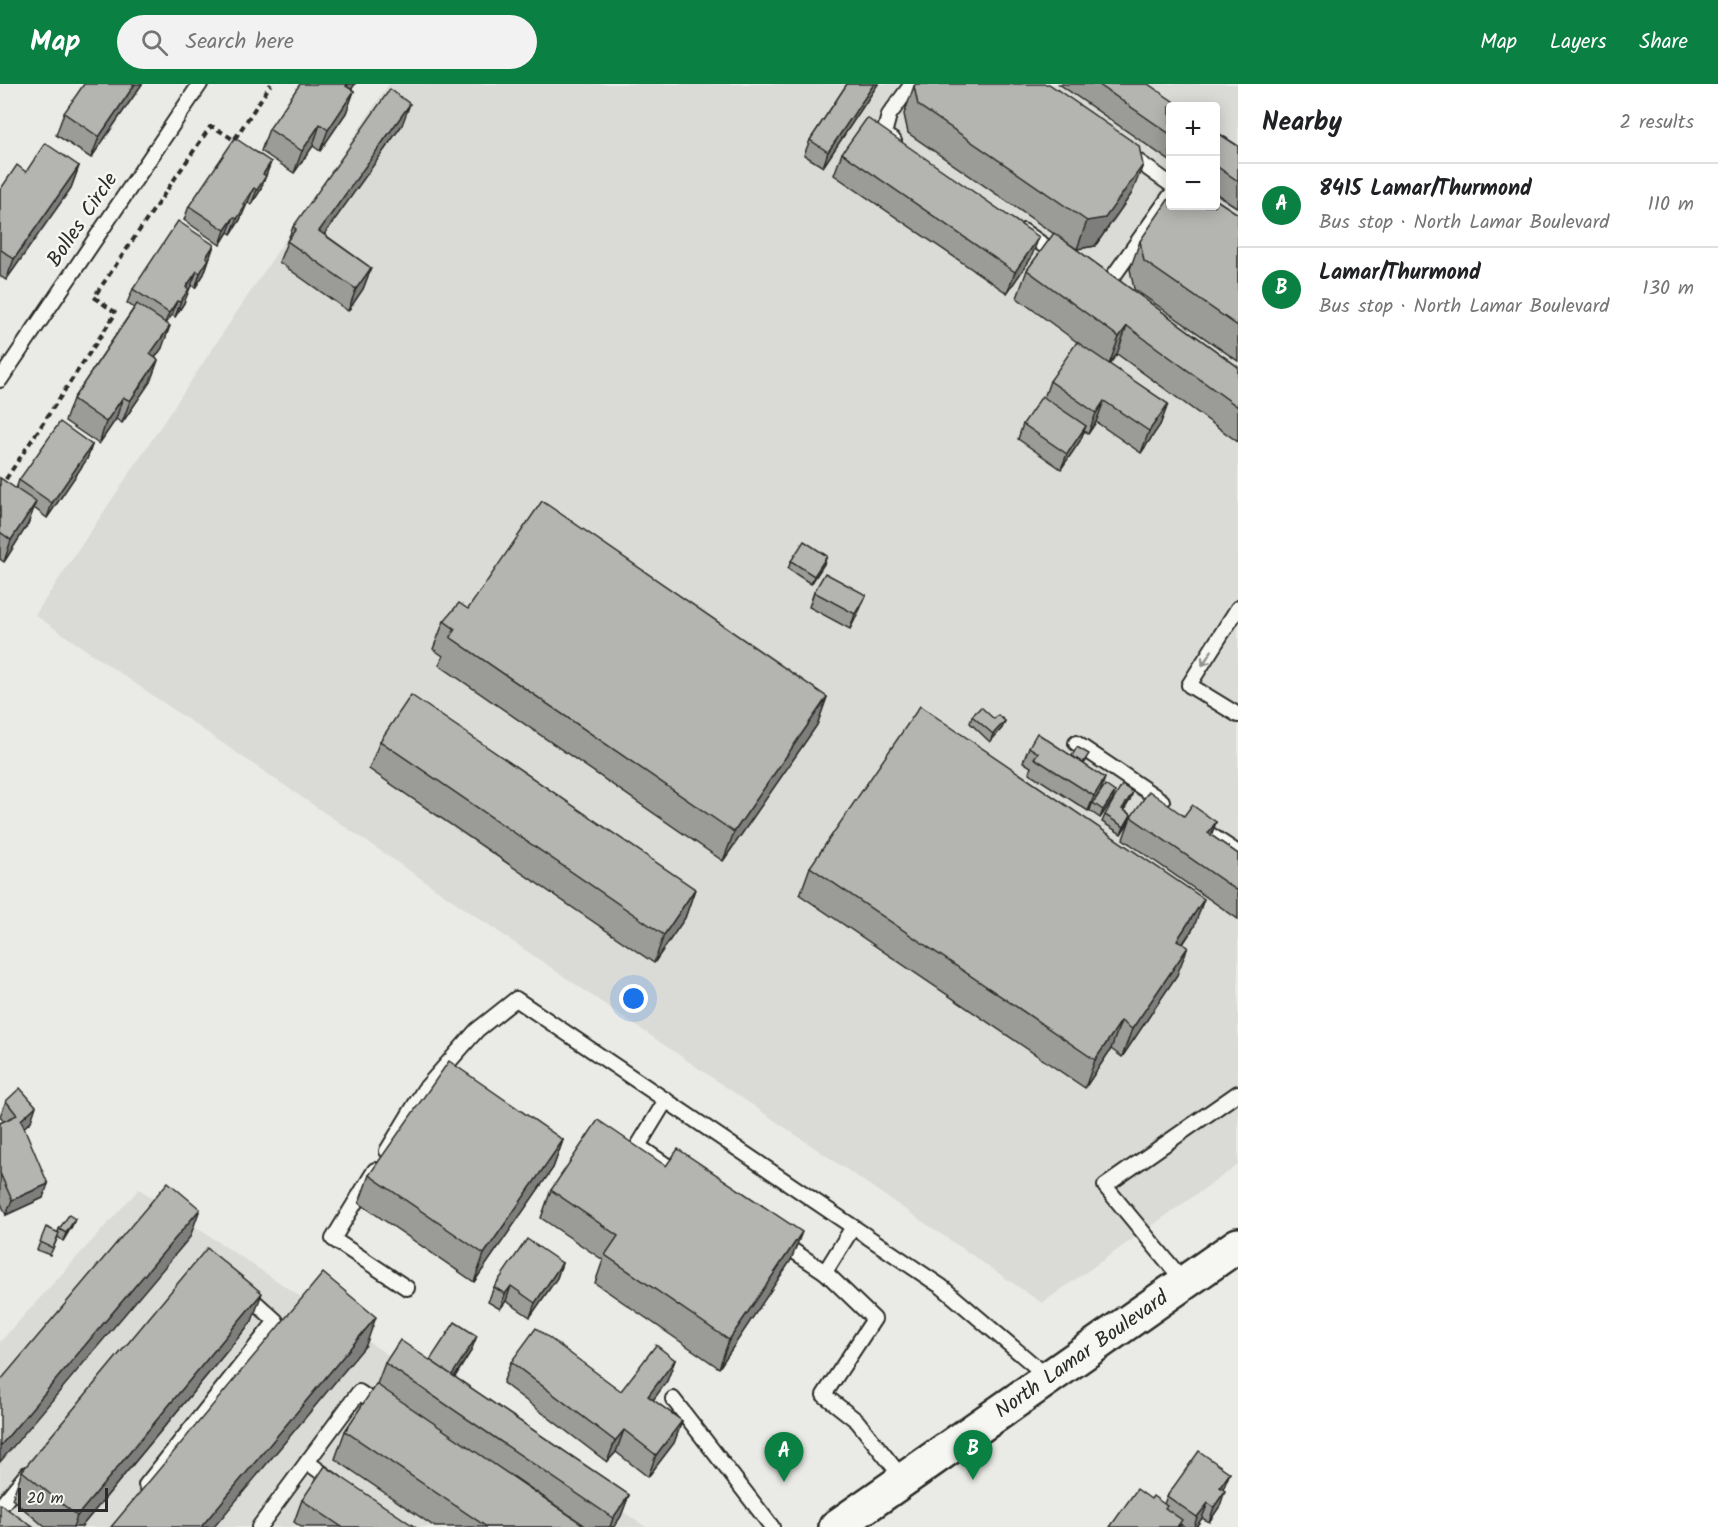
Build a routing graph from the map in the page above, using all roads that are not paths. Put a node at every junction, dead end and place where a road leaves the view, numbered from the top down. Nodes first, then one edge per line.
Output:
1 (200, 84) edge
2 (912, 84) edge
3 (903, 148) edge
4 (1122, 151) edge
5 (1166, 181) edge
6 (1166, 202) edge
7 (1009, 221) edge
8 (1066, 261) edge
9 (1105, 288) edge
10 (0, 380) edge
11 (1238, 608) edge
12 (1238, 715) edge
13 (1076, 743) dead end
14 (1171, 808) edge
15 (1190, 821) edge
16 (1238, 853) edge
17 (1238, 1093) edge
18 (666, 1100) junction
19 (697, 1186) edge
20 (853, 1227) junction
21 (766, 1233) edge
22 (1238, 1245) edge
23 (825, 1272) junction
24 (1185, 1283) junction
25 (236, 1284) edge
26 (407, 1287) dead end
27 (1049, 1378) junction
28 (673, 1399) dead end
29 (389, 1412) edge
30 (37, 1462) edge
31 (307, 1462) junction
32 (904, 1480) junction
33 (343, 1488) edge
34 (136, 1499) edge
35 (0, 1508) edge
36 (259, 1527) edge
37 (771, 1527) edge
38 (836, 1527) edge

1 - 10 lane, Bolles Circle
2 - 3 lane
4 - 5 lane
6 - 9 lane
7 - 8 lane
11 -> 12 lane
13 - 14 lane
15 - 16 lane
17 - 24 lane
18 - 19 lane
18 - 20 lane
18 - 26 lane
20 - 23 lane
20 - 27 lane
21 - 23 lane
22 - 24 main road, North Lamar Boulevard
23 - 32 lane
24 - 27 main road, North Lamar Boulevard
25 - 34 lane
27 - 32 main road, North Lamar Boulevard
28 - 37 lane
29 - 31 lane
30 - 35 lane
31 - 33 lane
31 - 36 lane
32 - 38 main road, North Lamar Boulevard

